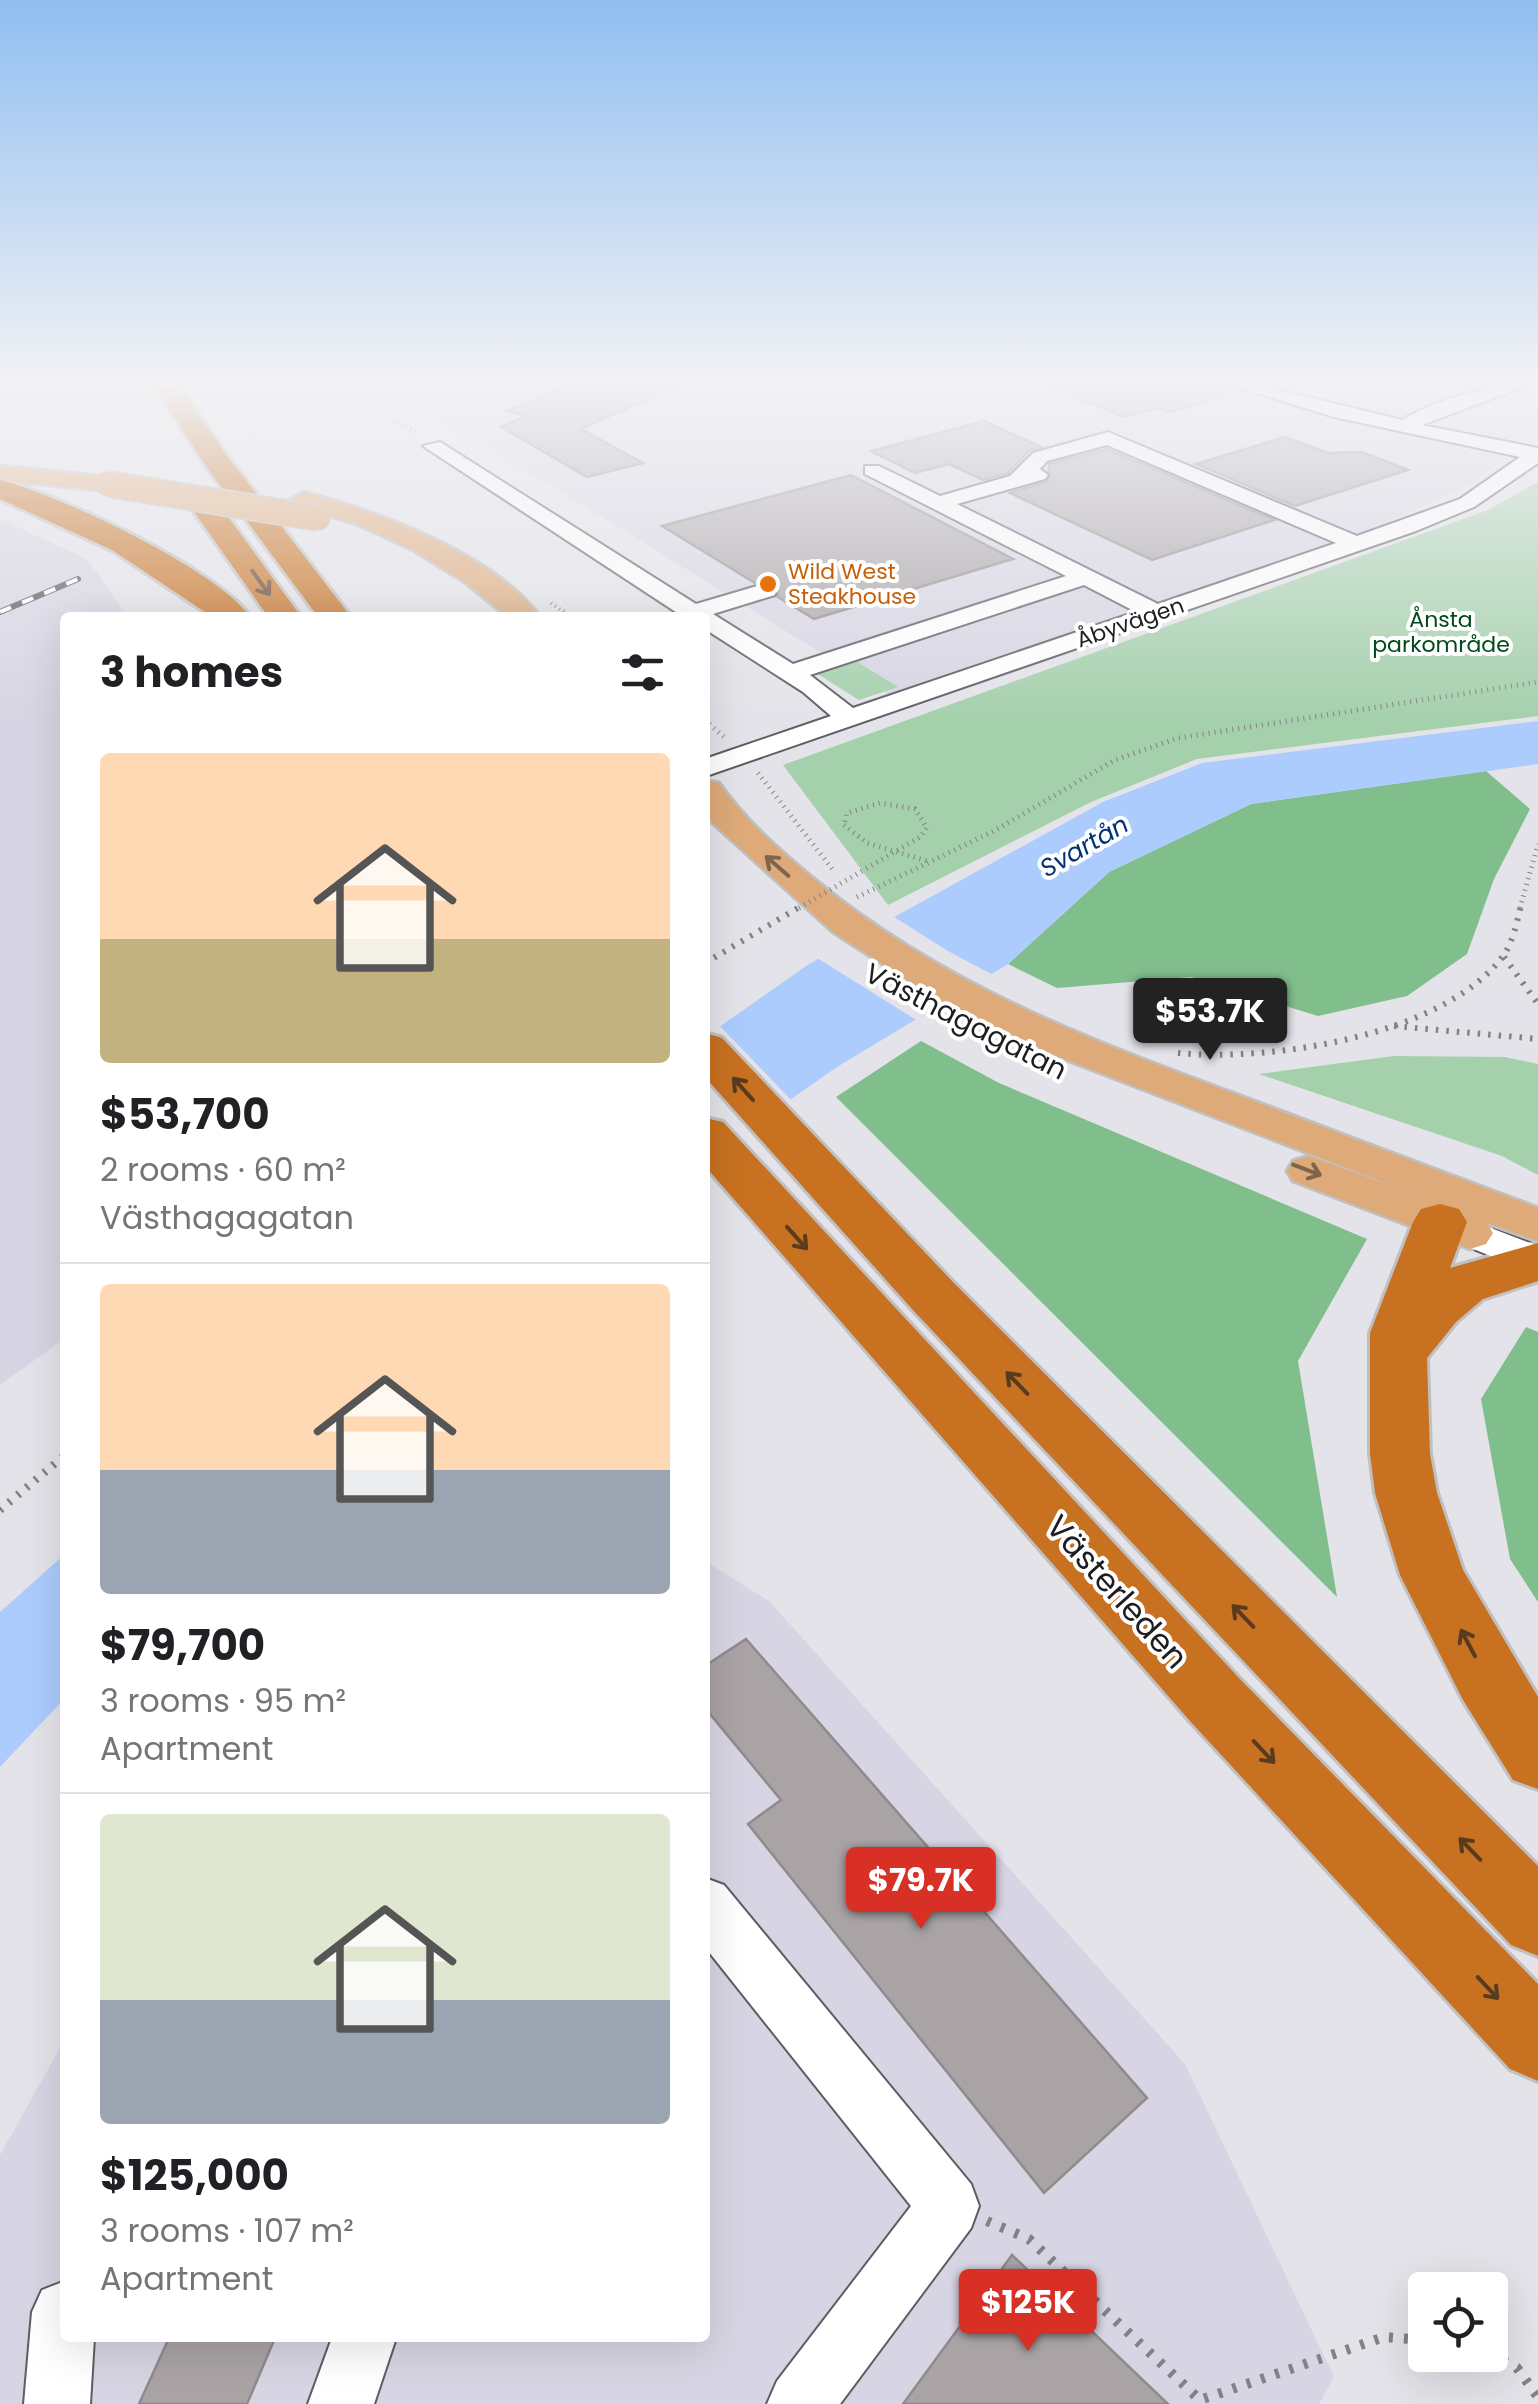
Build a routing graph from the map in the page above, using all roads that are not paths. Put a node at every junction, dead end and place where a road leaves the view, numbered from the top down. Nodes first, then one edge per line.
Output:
1 (20, 497) edge
2 (201, 497) edge
3 (216, 497) edge
4 (245, 497) edge
5 (513, 497) edge
6 (926, 497) edge
7 (959, 497) edge
8 (1246, 497) edge
9 (1476, 497) edge
10 (938, 503) junction
11 (310, 509) junction
12 (1356, 544) junction
13 (1086, 578) junction
14 (767, 590) dead end
15 (226, 612) edge
16 (282, 612) edge
17 (331, 612) edge
18 (483, 612) edge
19 (520, 612) edge
20 (694, 612) edge
21 (710, 612) edge
22 (1157, 613) junction
23 (710, 622) edge
24 (790, 673) junction
25 (849, 718) junction
26 (710, 790) edge
27 (710, 795) edge
28 (710, 1062) edge
29 (739, 1143) edge
30 (1451, 1208) junction
31 (1538, 1225) edge
32 (1538, 1261) edge
33 (1401, 1356) junction
34 (1527, 1742) edge
35 (710, 1910) edge
36 (1538, 1919) edge
37 (1538, 2041) edge
38 (62, 2342) edge
39 (363, 2342) edge
40 (57, 2404) edge
41 (340, 2404) edge
42 (800, 2404) edge

1 - 15 highway
2 -> 16 highway
3 - 11 main road, bridge
4 - 17 highway
5 - 20 street
6 - 10 street
7 - 10 street
8 - 12 street
9 - 12 street, Åbyvägen
10 - 13 street
11 - 18 main road
11 - 19 main road
12 - 22 street, Åbyvägen
13 - 22 street
13 - 24 street
14 - 21 street
22 - 25 street, Åbyvägen
23 - 24 street
24 - 25 street
25 - 26 street, Åbyvägen
27 - 30 main road, Västhagagatan
29 -> 28 highway, Västerleden
36 -> 29 highway, Västerleden
29 -> 37 highway, Västerleden
30 - 31 main road, Västhagagatan
30 - 32 street, Västhagagatan
30 - 33 highway
32 - 33 highway
34 -> 33 highway
35 - 42 street
38 - 40 street
39 - 41 street

